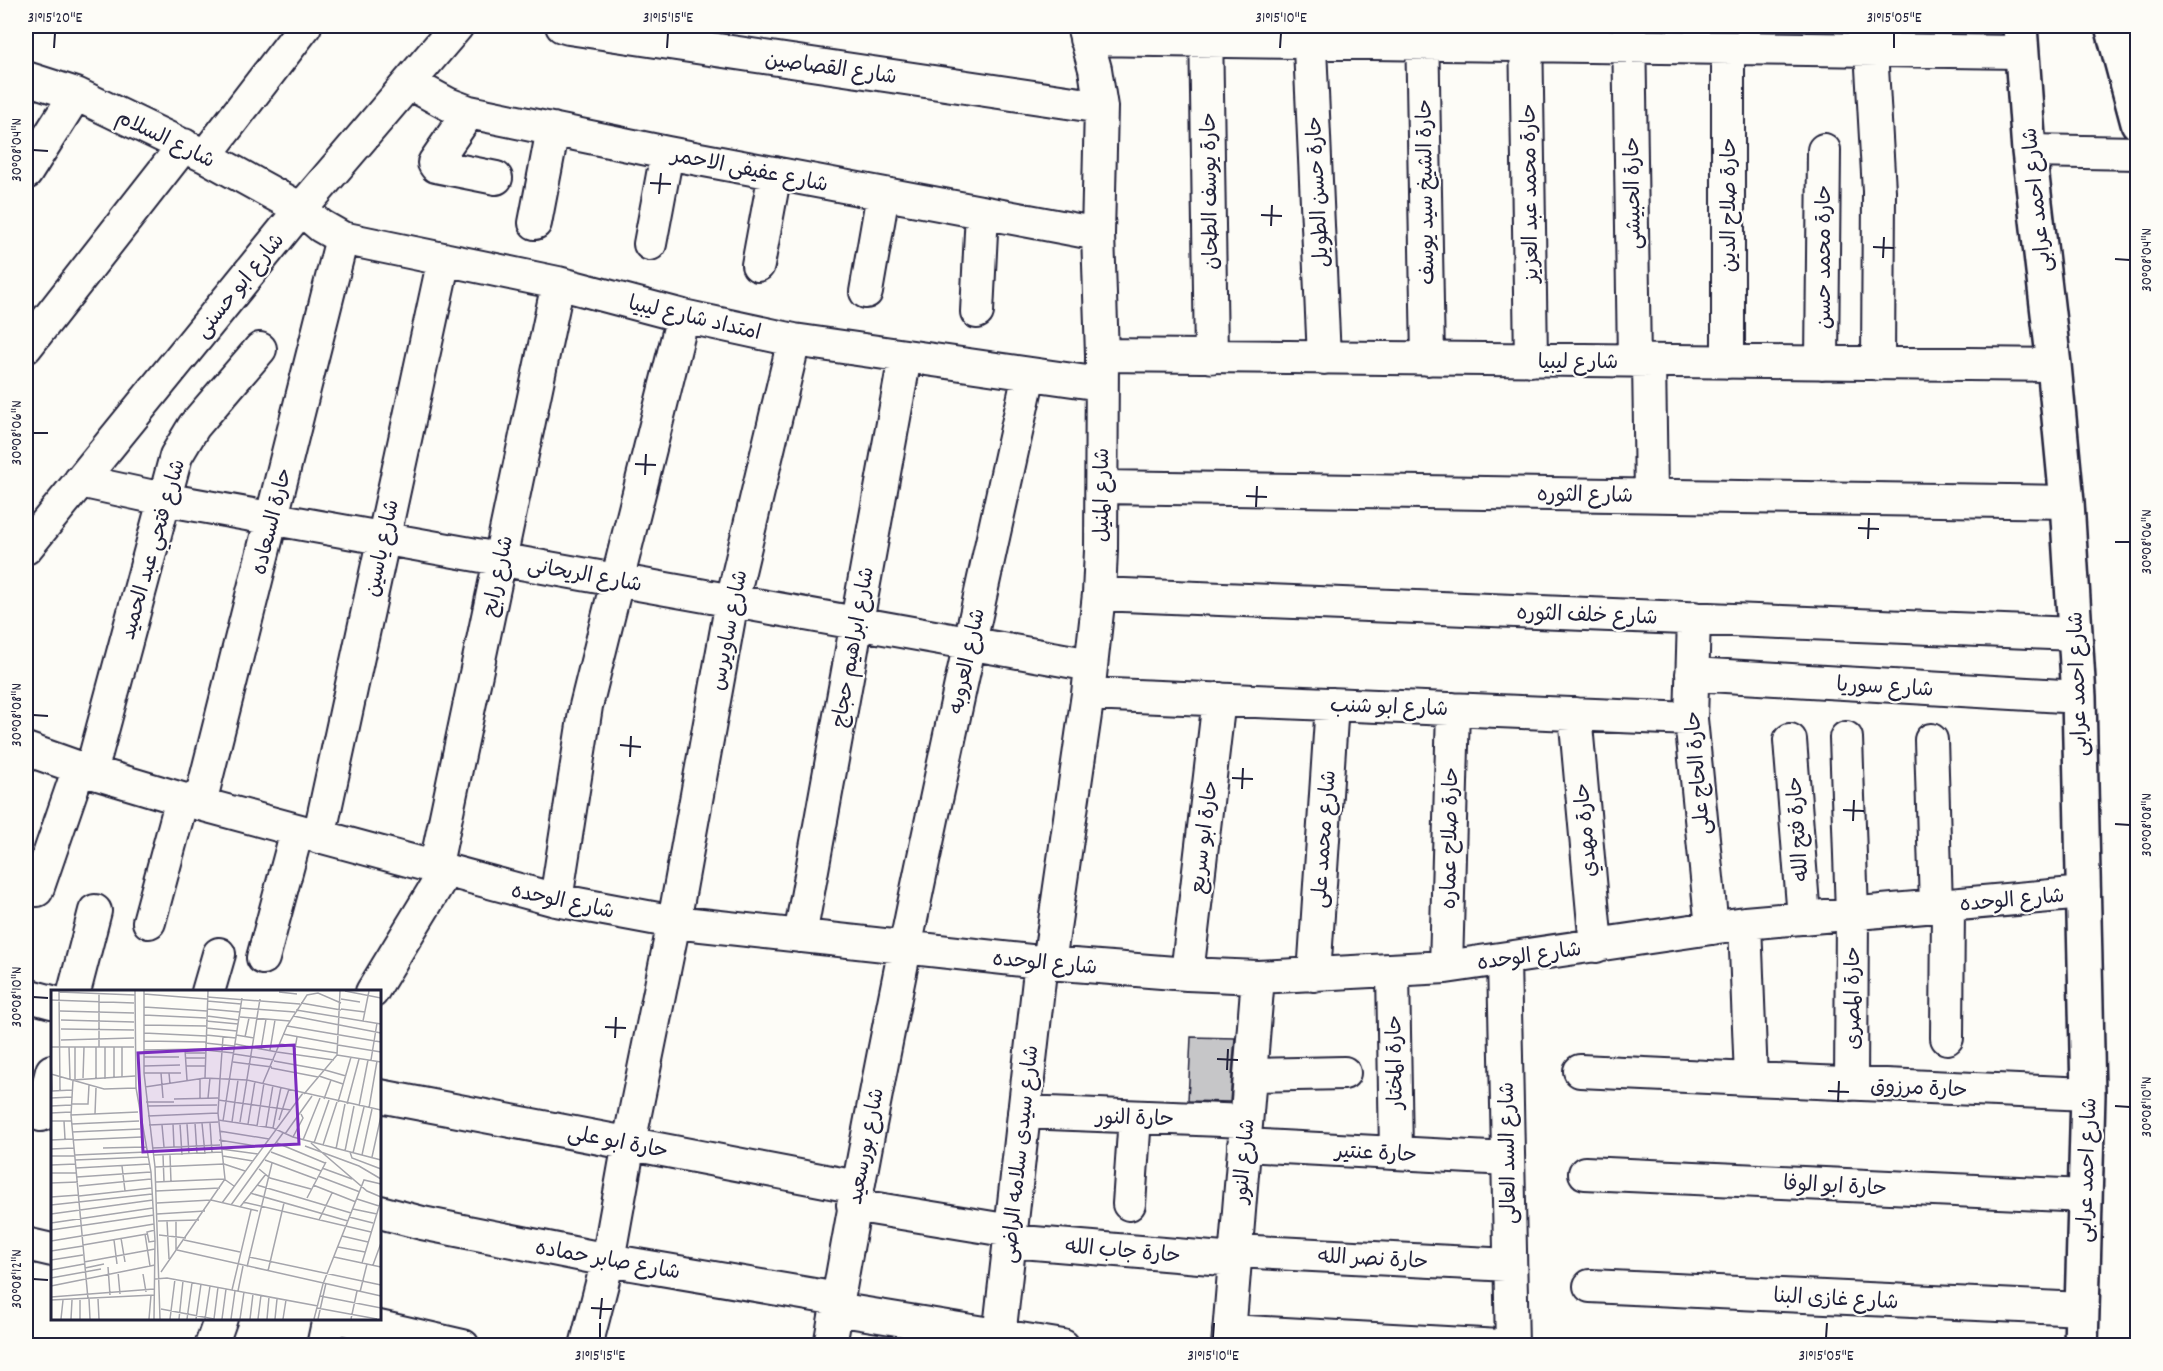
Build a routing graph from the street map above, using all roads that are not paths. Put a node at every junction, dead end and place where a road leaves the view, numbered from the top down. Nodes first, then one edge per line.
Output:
1 (457, 26) edge
2 (562, 26) edge
3 (2112, 26) edge
4 (301, 27) edge
5 (1084, 32) edge
6 (1207, 33) edge
7 (1310, 34) edge
8 (1422, 35) edge
9 (1526, 35) edge
10 (1629, 36) edge
11 (2021, 39) edge
12 (1728, 48) junction
13 (1871, 50) junction
14 (2130, 71) edge
15 (26, 78) edge
16 (409, 83) junction
17 (76, 94) junction
18 (1101, 108) junction
19 (469, 112) junction
20 (2138, 123) edge
21 (553, 129) junction
22 (1824, 150) dead end
23 (194, 151) junction
24 (2029, 151) junction
25 (667, 153) junction
26 (2138, 153) edge
27 (26, 173) edge
28 (775, 173) junction
29 (496, 178) dead end
30 (883, 194) junction
31 (301, 209) junction
32 (982, 212) junction
33 (535, 223) dead end
34 (1098, 234) junction
35 (342, 238) junction
36 (650, 244) dead end
37 (444, 260) junction
38 (758, 265) dead end
39 (558, 283) junction
40 (866, 292) dead end
41 (977, 312) dead end
42 (682, 316) junction
43 (794, 340) junction
44 (26, 347) edge
45 (260, 349) dead end
46 (905, 357) junction
47 (1211, 357) junction
48 (1324, 358) junction
49 (1428, 359) junction
50 (1532, 360) junction
51 (1642, 361) junction
52 (1728, 362) junction
53 (1822, 363) junction
54 (1878, 364) junction
55 (2054, 365) junction
56 (1102, 370) junction
57 (1029, 375) junction
58 (80, 481) junction
59 (1103, 487) junction
60 (1651, 495) junction
61 (163, 499) junction
62 (2067, 501) junction
63 (272, 518) junction
64 (383, 538) junction
65 (26, 548) edge
66 (500, 559) junction
67 (617, 580) junction
68 (1099, 594) junction
69 (732, 601) junction
70 (1694, 618) junction
71 (856, 623) junction
72 (2075, 633) junction
73 (970, 643) junction
74 (1692, 674) junction
75 (1090, 680) junction
76 (2079, 697) junction
77 (1219, 699) junction
78 (1332, 704) junction
79 (1453, 709) junction
80 (1575, 714) junction
81 (1691, 718) junction
82 (1846, 738) dead end
83 (1790, 740) dead end
84 (1930, 740) dead end
85 (26, 749) edge
86 (85, 770) junction
87 (191, 801) junction
88 (308, 834) junction
89 (440, 870) junction
90 (37, 890) dead end
91 (2084, 892) junction
92 (556, 900) junction
93 (1942, 905) junction
94 (95, 911) dead end
95 (1852, 913) junction
96 (1804, 918) junction
97 (149, 922) dead end
98 (674, 922) junction
99 (1745, 923) junction
100 (1712, 928) junction
101 (800, 936) junction
102 (1596, 946) junction
103 (905, 948) junction
104 (219, 954) dead end
105 (263, 958) dead end
106 (1504, 960) junction
107 (1045, 963) junction
108 (1446, 967) junction
109 (1393, 971) junction
110 (1187, 974) junction
111 (1314, 975) junction
112 (1258, 977) junction
113 (75, 990) edge
114 (209, 990) edge
115 (373, 990) edge
116 (26, 995) edge
117 (51, 1002) edge
118 (1947, 1038) dead end
119 (1580, 1071) dead end
120 (1344, 1073) dead end
121 (51, 1075) edge
122 (1250, 1075) junction
123 (1751, 1079) junction
124 (1851, 1084) junction
125 (2088, 1094) junction
126 (381, 1096) edge
127 (1024, 1112) junction
128 (40, 1114) edge
129 (1136, 1117) junction
130 (1245, 1133) junction
131 (628, 1143) junction
132 (1396, 1153) junction
133 (1508, 1159) junction
134 (1585, 1173) dead end
135 (855, 1196) junction
136 (2085, 1196) junction
137 (1129, 1204) dead end
138 (381, 1212) edge
139 (1010, 1236) junction
140 (26, 1244) edge
141 (51, 1250) edge
142 (1235, 1255) junction
143 (608, 1260) junction
144 (1510, 1265) junction
145 (1590, 1286) dead end
146 (837, 1304) junction
147 (2082, 1309) junction
148 (220, 1320) edge
149 (329, 1320) edge
150 (349, 1320) edge
151 (1229, 1338) edge
152 (999, 1340) edge
153 (457, 1345) edge
154 (211, 1346) edge
155 (323, 1346) edge
156 (586, 1346) edge
157 (830, 1346) edge
158 (1063, 1346) edge
159 (1500, 1346) edge
160 (1512, 1346) edge
161 (2081, 1346) edge

1 - 16 street, شارع ابو حسنى
2 - 18 street, شارع القصاصين
3 - 14 street
4 - 23 street
5 - 6 street
5 - 18 street, شارع المنيل
6 - 7 street
6 - 47 street, حارة يوسف الطحان
7 - 8 street
7 - 48 street, حارة حسن الطويل
8 - 9 street
8 - 49 street, حارة الشيخ سيد يوسف
9 - 10 street
9 - 50 street, حارة محمد عبد العزيز
10 - 12 street
10 - 51 street, حارة الحبيشى
11 - 13 street
11 - 24 street, شارع احمد عرابى
12 - 13 street
12 - 52 street, حارة صلاح الدين
13 - 54 street
14 - 20 street
15 - 17 street, شارع السلام
16 - 19 street, شارع عفيفى الاحمر
16 - 31 street, شارع ابو حسنى
17 - 23 street, شارع السلام
17 - 27 street
18 - 34 street, شارع المنيل
19 - 21 street, شارع عفيفى الاحمر
19 - 29 street
21 - 25 street, شارع عفيفى الاحمر
21 - 33 street
22 - 53 street, حارة محمد حسن
23 - 31 street, شارع السلام
23 - 44 street
24 - 26 street
24 - 55 street, شارع احمد عرابى
25 - 28 street, شارع عفيفى الاحمر
25 - 36 street
28 - 30 street, شارع عفيفى الاحمر
28 - 38 street
30 - 32 street, شارع عفيفى الاحمر
30 - 40 street
31 - 35 street, امتداد شارع ليبيا
31 - 58 street, شارع ابو حسنى
32 - 34 street, شارع عفيفى الاحمر
32 - 41 street
34 - 56 street, شارع المنيل
35 - 37 street, امتداد شارع ليبيا
35 - 63 street, حارة السعاده
37 - 39 street, امتداد شارع ليبيا
37 - 64 street, شارع ياسين
39 - 42 street, امتداد شارع ليبيا
39 - 66 street, شارع رابح
42 - 43 street, امتداد شارع ليبيا
42 - 67 street
43 - 46 street, امتداد شارع ليبيا
43 - 69 street, شارع ساويرس
45 - 61 street, شارع فتحي عبد الحميد
46 - 57 street, امتداد شارع ليبيا
46 - 71 street, شارع ابراهيم حجاج
47 - 48 street, شارع ليبيا
47 - 56 street, شارع ليبيا
48 - 49 street, شارع ليبيا
49 - 50 street, شارع ليبيا
50 - 51 street, شارع ليبيا
51 - 52 street, شارع ليبيا
51 - 60 street, حارة الحبيشى
52 - 53 street, شارع ليبيا
53 - 54 street, شارع ليبيا
54 - 55 street, شارع ليبيا
55 - 62 street, شارع احمد عرابى
56 - 57 street, امتداد شارع ليبيا
56 - 59 street, شارع المنيل
57 - 73 street, شارع العروبه
58 - 61 street, شارع الريحانى
58 - 65 street, شارع ابو حسنى
59 - 60 street, شارع الثوره
59 - 68 street, شارع المنيل
60 - 62 street, شارع الثوره
61 - 63 street, شارع الريحانى
61 - 86 street, شارع فتحي عبد الحميد
62 - 72 street, شارع احمد عرابى
63 - 64 street, شارع الريحانى
63 - 87 street, حارة السعاده
64 - 66 street, شارع الريحانى
64 - 88 street, شارع ياسين
66 - 67 street, شارع الريحانى
66 - 89 street, شارع رابح
67 - 69 street, شارع الريحانى
67 - 92 street
68 - 70 street, شارع خلف الثوره
68 - 75 street, شارع المنيل
69 - 71 street, شارع الريحانى
69 - 98 street, شارع ساويرس
70 - 72 street, شارع خلف الثوره
70 - 74 street, حارة الحاج على
71 - 73 street, شارع الريحانى
71 - 101 street, شارع ابراهيم حجاج
72 - 76 street, شارع احمد عرابى
73 - 75 street, شارع الريحانى
73 - 103 street, شارع العروبه
74 - 76 street, شارع سوريا
74 - 81 street, حارة الحاج على
75 - 77 street, شارع ابو شنب
75 - 107 street, شارع المنيل
76 - 91 street, شارع احمد عرابى
77 - 78 street, شارع ابو شنب
77 - 110 street, حارة ابو سريع
78 - 79 street, شارع ابو شنب
78 - 111 street, شارع محمد على
79 - 80 street, شارع ابو شنب
79 - 108 street, حارة صلاح عماره
80 - 81 street, شارع ابو شنب
80 - 102 street, حارة مهدي
81 - 100 street, حارة الحاج على
82 - 95 street, حارة المصرى
83 - 96 street, حارة فتح الله
84 - 93 street
85 - 86 street, شارع الوحده
86 - 87 street, شارع الوحده
86 - 90 street, شارع فتحي عبد الحميد
87 - 88 street, شارع الوحده
87 - 97 street, حارة السعاده
88 - 89 street, شارع الوحده
88 - 105 street, شارع ياسين
89 - 92 street, شارع الوحده
89 - 115 street, شارع رابح
91 - 93 street, شارع الوحده
91 - 125 street, شارع احمد عرابى
92 - 98 street, شارع الوحده
93 - 95 street, شارع الوحده
93 - 118 street
94 - 113 street
95 - 96 street, شارع الوحده
95 - 124 street, حارة المصرى
96 - 99 street, شارع الوحده
98 - 101 street, شارع الوحده
98 - 131 street, شارع ساويرس
99 - 100 street, شارع الوحده
99 - 123 street
100 - 102 street, شارع الوحده
101 - 103 street, شارع الوحده
102 - 106 street, شارع الوحده
103 - 107 street, شارع الوحده
103 - 135 street, شارع بورسعيد
104 - 114 street
106 - 108 street, شارع الوحده
106 - 133 street, شارع السد العالى
107 - 110 street, شارع الوحده
107 - 127 street, شارع سيدى سلامه الراضى
108 - 109 street, شارع الوحده
109 - 111 street, شارع الوحده
109 - 132 street, حارة المختار
110 - 112 street, شارع الوحده
111 - 112 street, شارع الوحده
112 - 122 street, شارع النور
116 - 117 street
119 - 123 street, حارة مرزوق
120 - 122 street
121 - 128 street
122 - 130 street, شارع النور
123 - 124 street, حارة مرزوق
124 - 125 street, حارة مرزوق
125 - 136 street, شارع احمد عرابى
126 - 131 street, حارة ابو على
127 - 129 street, حارة النور
127 - 139 street, شارع سيدى سلامه الراضى
129 - 130 street, حارة النور
129 - 137 street
130 - 132 street, حارة عنتير
130 - 142 street, شارع النور
131 - 135 street, حارة ابو على
131 - 143 street, شارع ساويرس
132 - 133 street, حارة عنتير
133 - 144 street, شارع السد العالى
134 - 136 street, حارة ابو الوفا
135 - 139 street, حارة جاب الله
135 - 146 street, شارع بورسعيد
136 - 147 street, شارع احمد عرابى
138 - 143 street, شارع صابر حماده
139 - 142 street, حارة جاب الله
139 - 152 street, شارع سيدى سلامه الراضى
140 - 141 street
142 - 144 street, حارة نصر الله
142 - 151 street, شارع النور
143 - 146 street, شارع صابر حماده
143 - 156 street, شارع ساويرس
144 - 160 street, شارع السد العالى
145 - 147 street, شارع غازى البنا
146 - 152 street, شارع صابر حماده
146 - 157 street, شارع بورسعيد
147 - 161 street, شارع احمد عرابى
148 - 154 street
149 - 155 street
150 - 153 street
151 - 159 street
152 - 158 street, شارع صابر حماده

